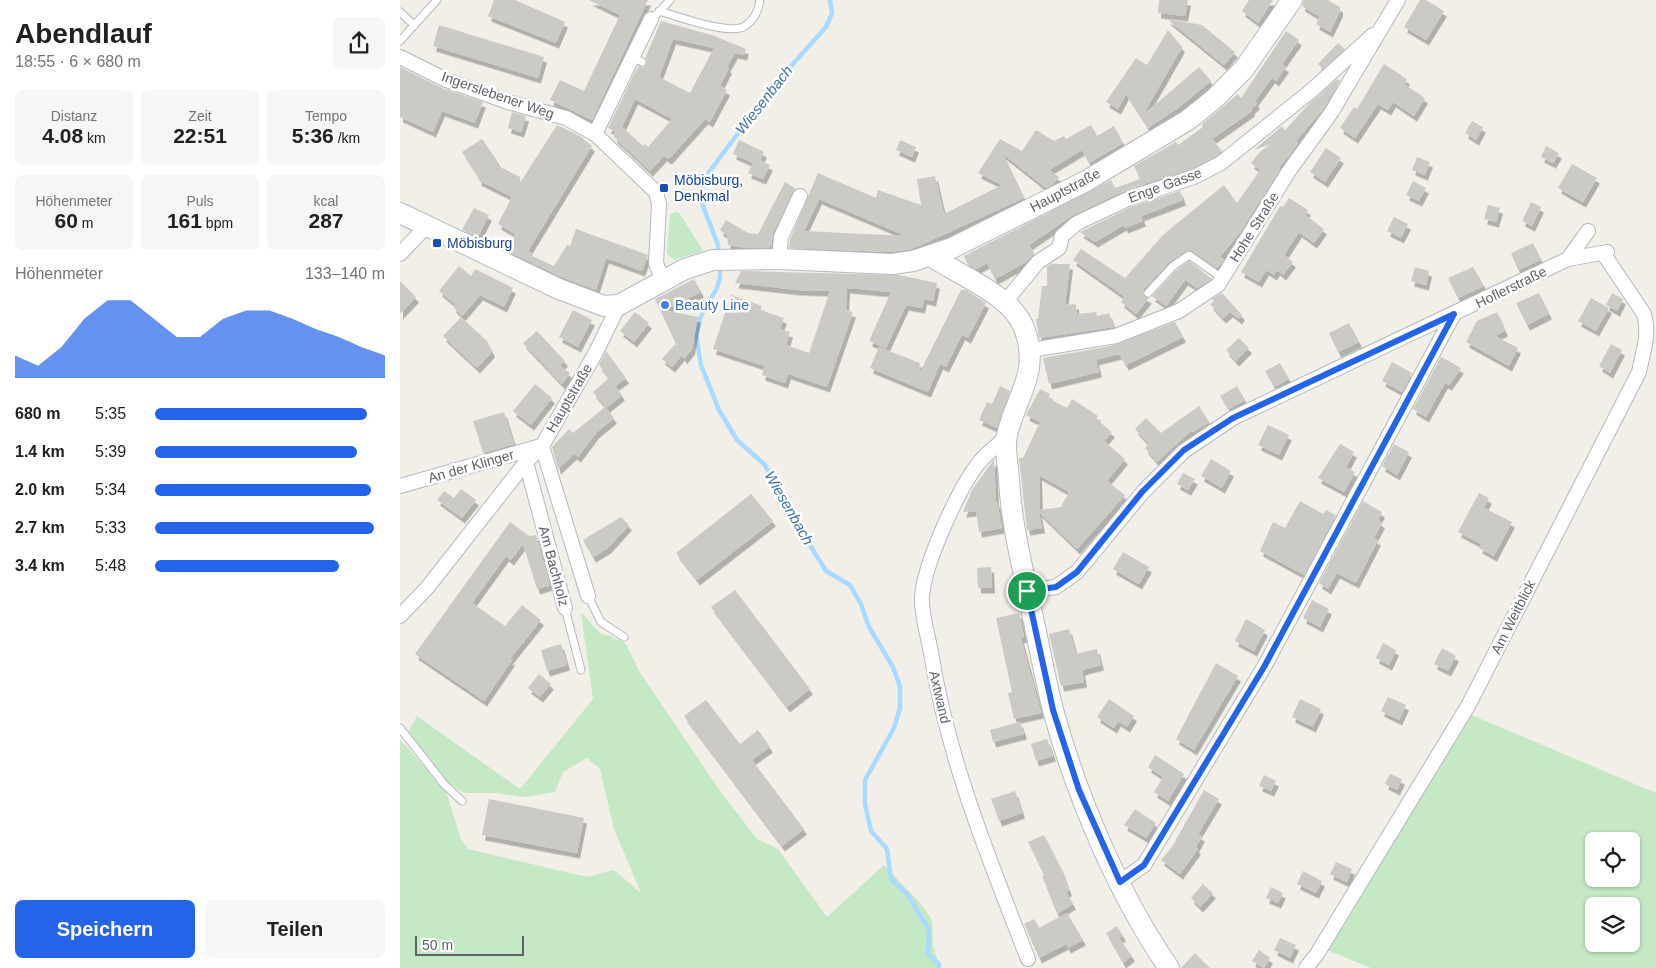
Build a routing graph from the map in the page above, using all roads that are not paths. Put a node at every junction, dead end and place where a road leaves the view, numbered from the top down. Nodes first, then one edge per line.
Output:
1 (437, 0) edge
2 (670, 0) edge
3 (760, 0) edge
4 (1292, 0) edge
5 (1398, 0) edge
6 (400, 12) edge
7 (655, 15) junction
8 (414, 25) junction
9 (1378, 32) junction
10 (400, 41) edge
11 (400, 56) edge
12 (595, 134) junction
13 (800, 196) dead end
14 (400, 213) edge
15 (423, 225) junction
16 (1588, 231) dead end
17 (1605, 252) joint
18 (400, 254) edge
19 (931, 256) junction
20 (1568, 259) junction
21 (779, 260) junction
22 (1222, 278) junction
23 (663, 282) junction
24 (1148, 293) dead end
25 (1005, 302) junction
26 (619, 305) junction
27 (1454, 314) junction
28 (1031, 350) junction
29 (1007, 436) junction
30 (542, 446) junction
31 (526, 462) junction
32 (400, 486) edge
33 (1027, 591) junction
34 (588, 596) joint
35 (565, 608) joint
36 (400, 616) edge
37 (624, 637) dead end
38 (582, 670) dead end
39 (400, 728) edge
40 (462, 801) dead end
41 (1120, 882) junction
42 (1030, 963) edge
43 (1169, 968) edge
44 (1306, 968) edge

1 - 8 lane
2 - 7 lane
3 - 7 lane
4 - 19 street, Hauptstraße
5 - 9 street, Hohe Straße
6 - 8 lane
7 - 12 street
8 - 10 lane
9 - 22 street, Hohe Straße
9 - 25 street, Enge Gasse
11 - 12 street, Ingerslebener Weg
12 - 23 street, Ingerslebener Weg
13 - 21 street
14 - 15 street
15 - 18 street
15 - 26 street
16 - 20 street
17 - 20 street, Hoflerstraße
17 - 44 street, Am Weitblick
19 - 21 street, Hauptstraße
19 - 25 street
20 - 27 street, Hoflerstraße
21 - 23 street, Hauptstraße
22 - 24 lane
22 - 28 street, Hohe Straße
23 - 26 street, Hauptstraße
25 - 28 street
26 - 30 street, Hauptstraße
27 - 33 street, Hoflerstraße
27 - 41 street
28 - 29 street
29 - 33 street
29 - 42 street, Axtwand
30 - 31 street, Hauptstraße
30 - 32 street, An der Klinger
30 - 34 street, Am Bachholz
31 - 35 street, Am Bachholz
31 - 36 street, Hauptstraße
33 - 41 street
34 - 37 lane, Am Bachholz
35 - 38 lane, Am Bachholz
39 - 40 lane
41 - 43 street

